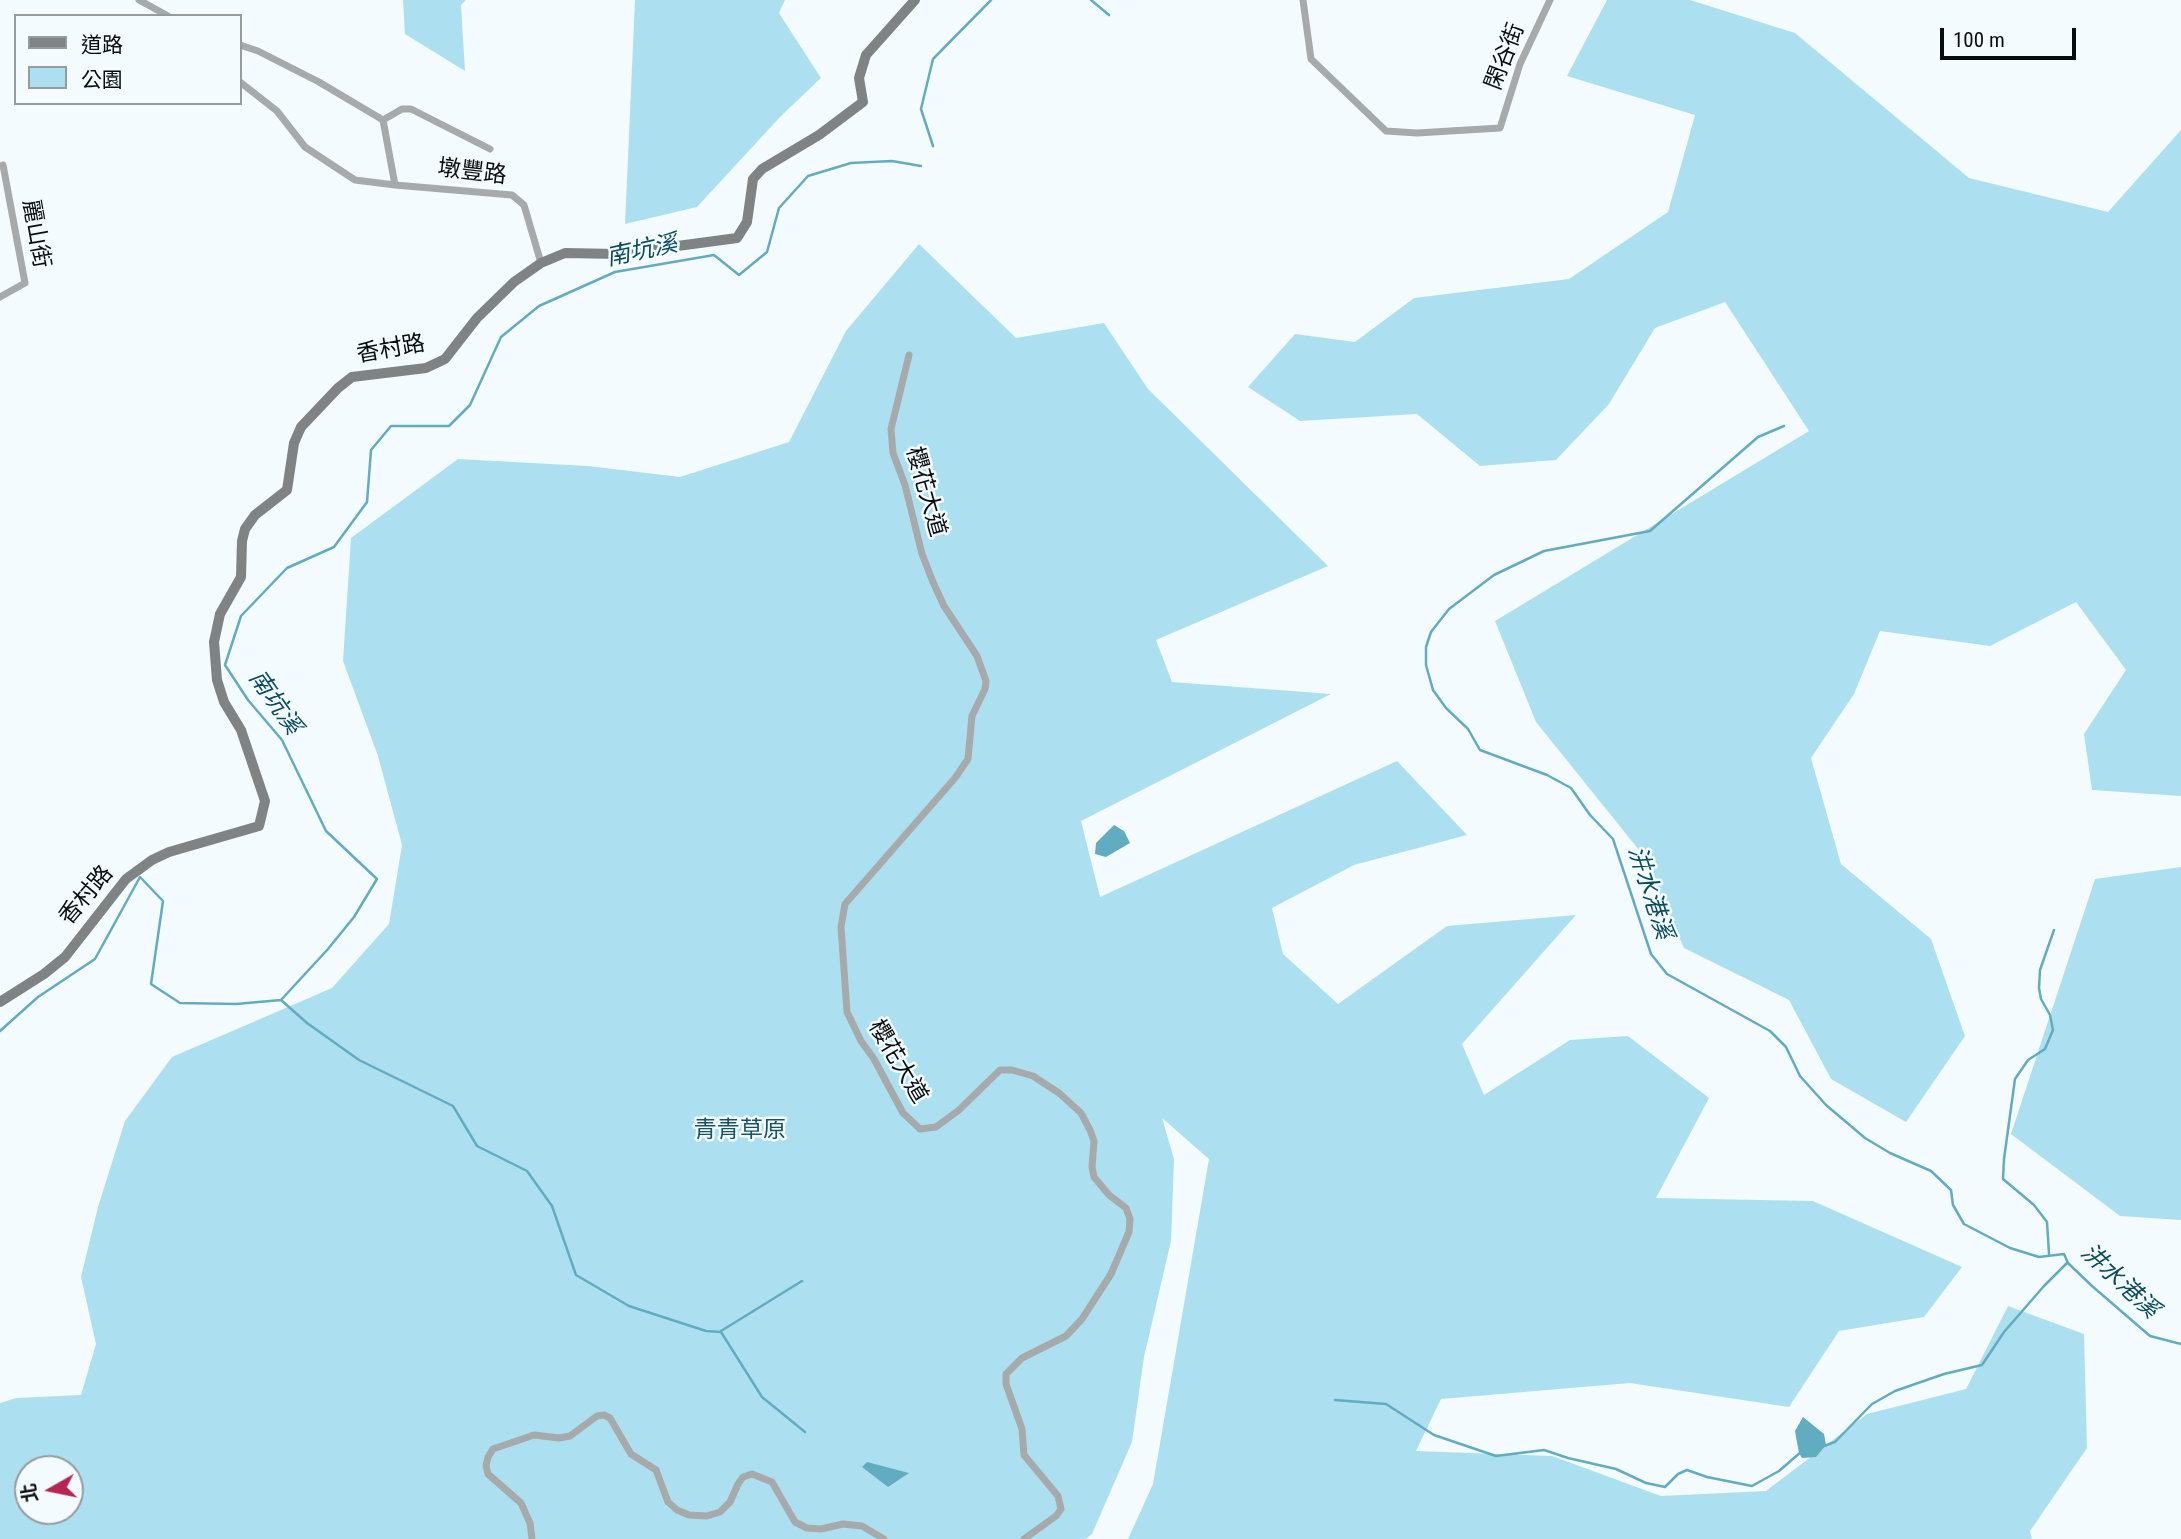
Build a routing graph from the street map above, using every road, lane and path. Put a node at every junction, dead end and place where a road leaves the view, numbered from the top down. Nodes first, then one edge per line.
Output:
1 (139, 0) edge
2 (915, 0) edge
3 (1303, 0) edge
4 (1550, 0) edge
5 (164, 14) edge
6 (242, 46) edge
7 (242, 84) edge
8 (383, 120) junction
9 (490, 149) dead end
10 (3, 165) dead end
11 (395, 185) junction
12 (541, 263) junction
13 (0, 297) edge
14 (909, 355) dead end
15 (0, 1002) edge
16 (532, 1539) edge
17 (884, 1539) edge
18 (1024, 1539) edge

1 - 5 street
2 - 12 street, 香村路
3 - 4 street, 閑谷街
6 - 8 street
7 - 11 street, 墩豐路
8 - 9 street, 墩豐路
8 - 11 street
10 - 13 street, 麗山街
11 - 12 street, 墩豐路
12 - 15 street, 香村路
14 - 18 street, 櫻花大道
16 - 17 street

